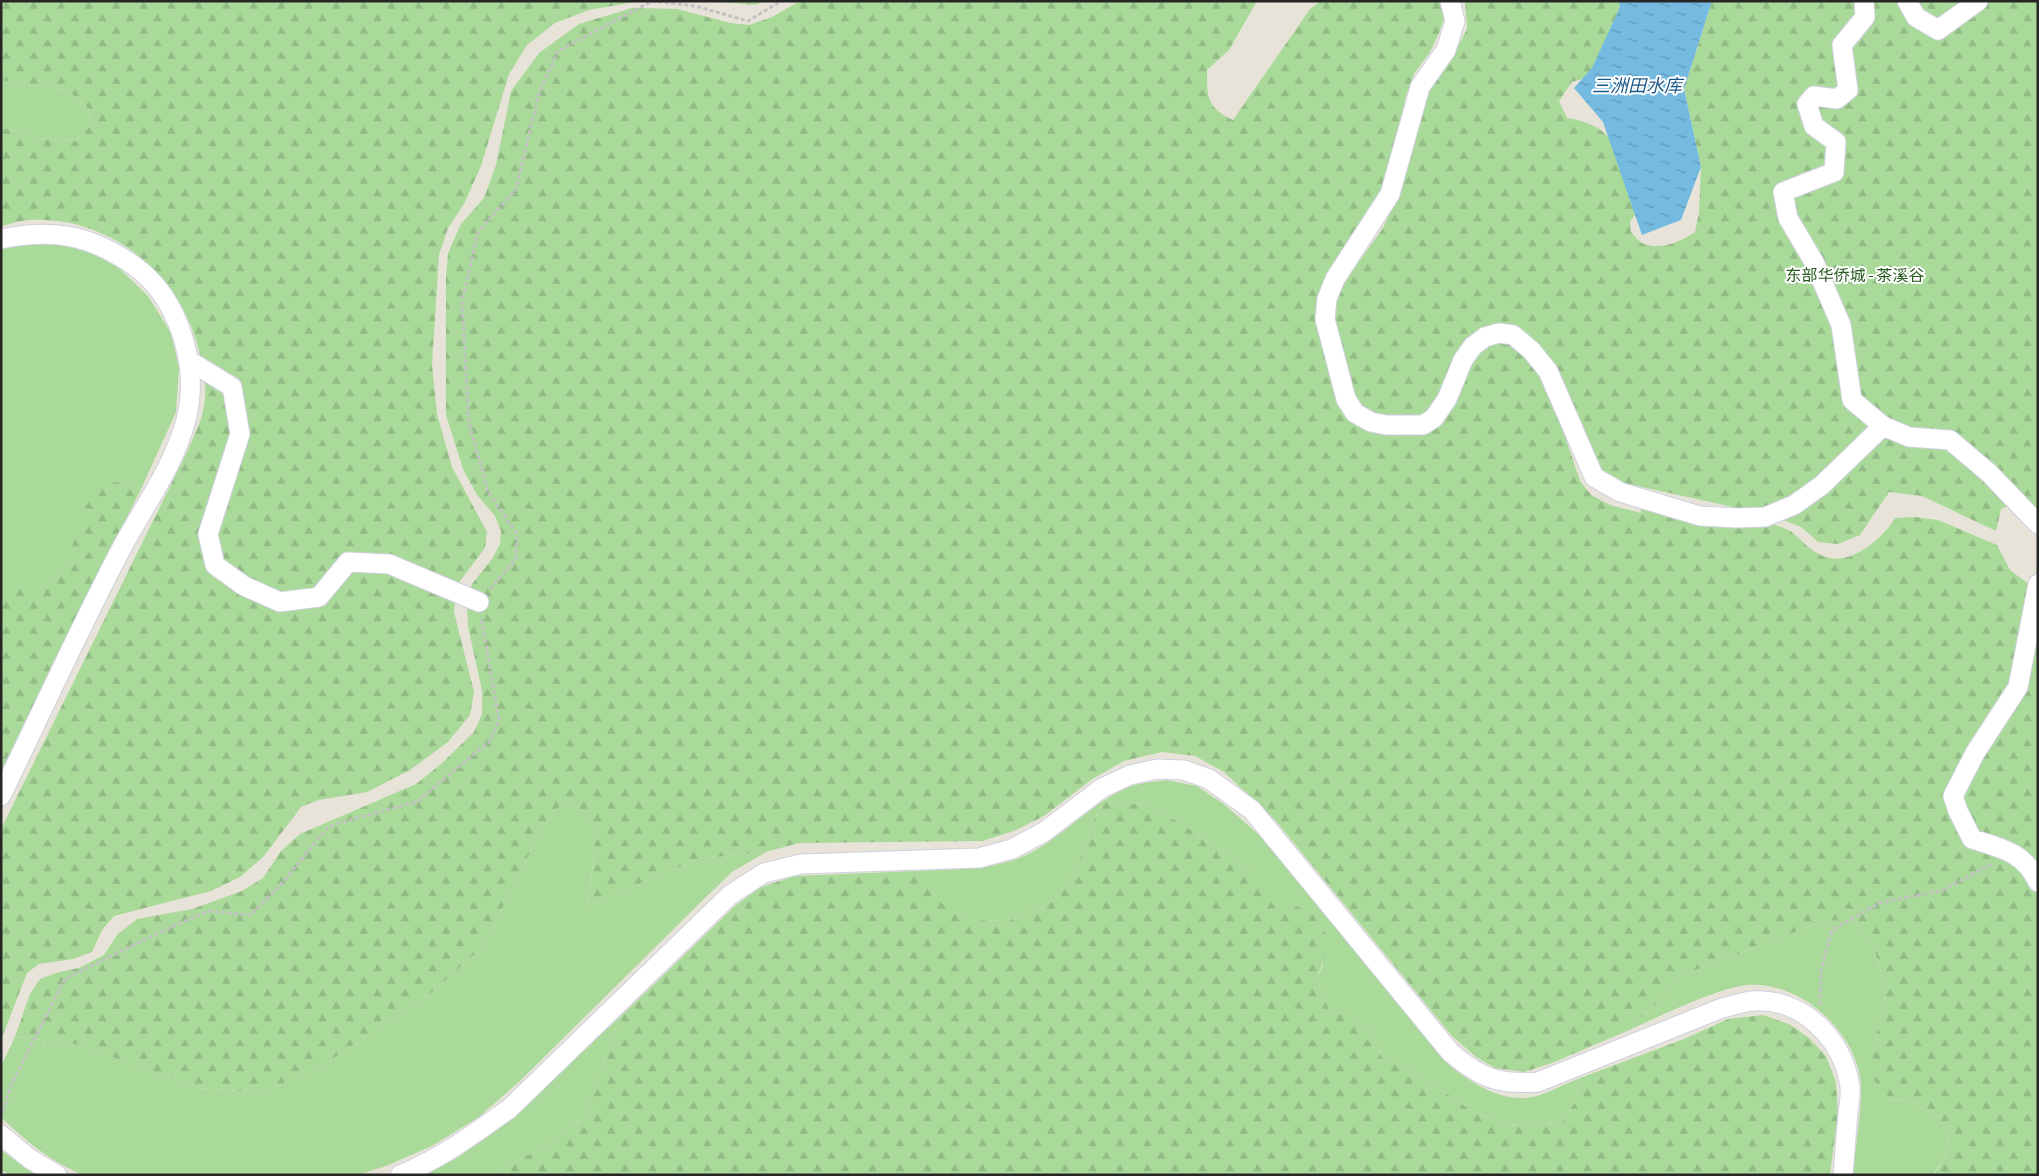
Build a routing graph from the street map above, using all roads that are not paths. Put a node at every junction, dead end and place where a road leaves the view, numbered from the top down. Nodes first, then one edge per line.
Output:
1 (1450, 1) edge
2 (1864, 1) edge
3 (1907, 1) edge
4 (1978, 1) edge
5 (1, 239) edge
6 (188, 360) junction
7 (1883, 426) junction
8 (2038, 524) edge
9 (2038, 584) edge
10 (479, 602) road end
11 (1, 796) edge
12 (2038, 882) edge
13 (1, 1135) edge
14 (57, 1175) edge
15 (400, 1175) edge
16 (1843, 1175) edge

1 - 7 street
2 - 7 street
3 - 4 street
5 - 6 street
6 - 10 street
6 - 11 street
7 - 8 street
9 - 12 street
13 - 14 street
15 - 16 street

